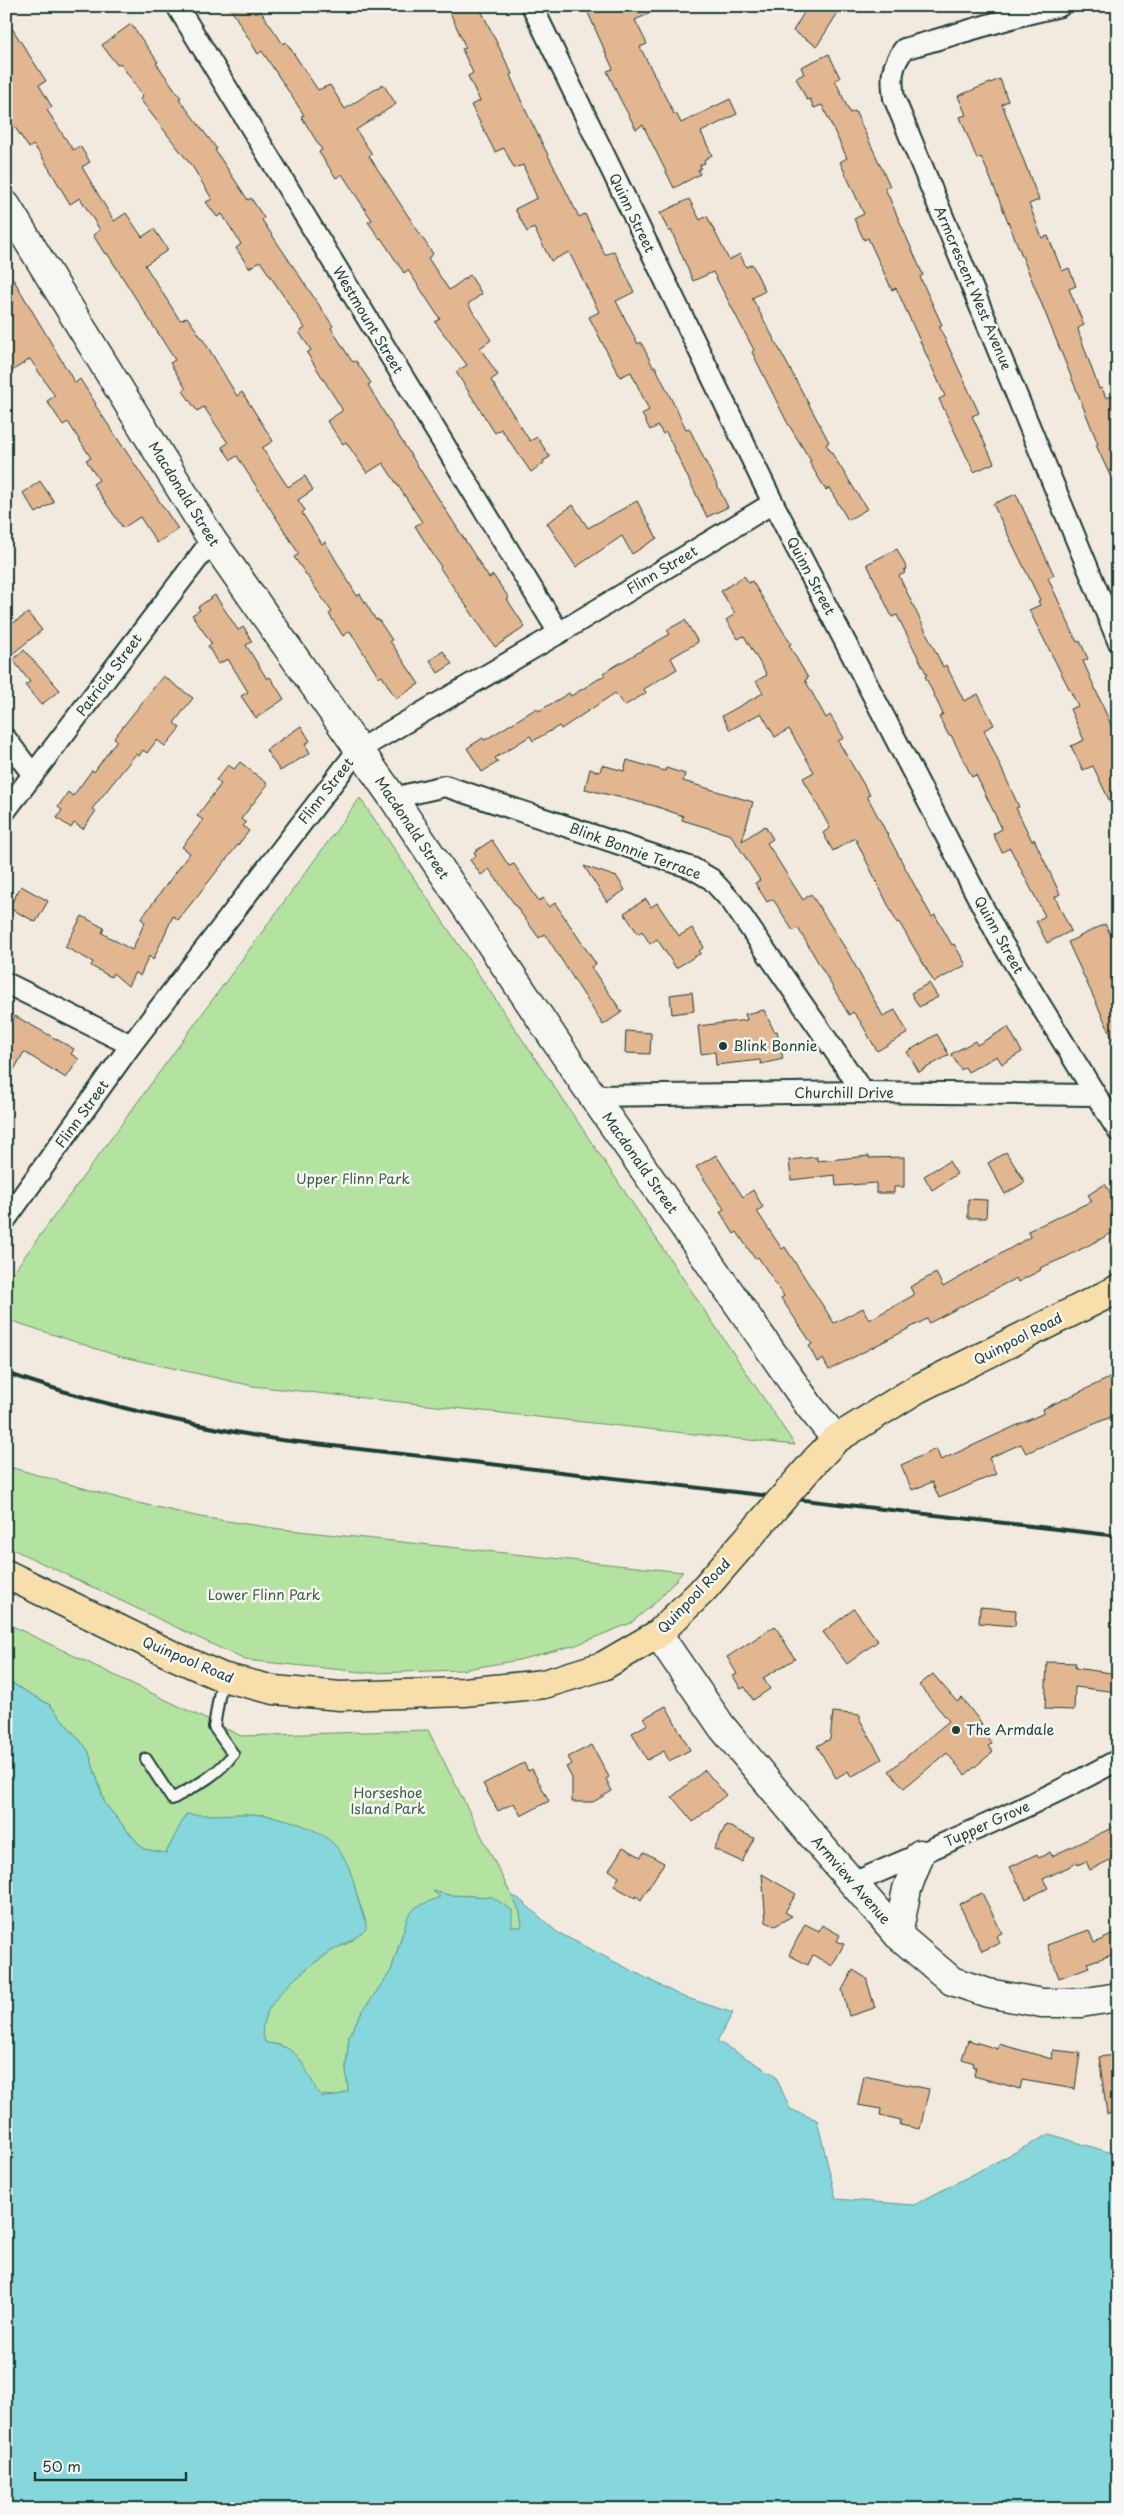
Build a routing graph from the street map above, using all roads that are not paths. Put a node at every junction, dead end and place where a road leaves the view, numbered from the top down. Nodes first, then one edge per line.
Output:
1 (176, 6) edge
2 (532, 6) edge
3 (1060, 6) edge
4 (1021, 10) edge
5 (6, 205) edge
6 (773, 503) junction
7 (212, 540) junction
8 (559, 633) junction
9 (1118, 641) edge
10 (6, 739) edge
11 (358, 750) junction
12 (33, 775) junction
13 (393, 798) junction
14 (6, 810) edge
15 (6, 983) edge
16 (131, 1045) junction
17 (863, 1092) junction
18 (593, 1096) junction
19 (1094, 1096) junction
20 (1118, 1131) edge
21 (6, 1219) edge
22 (1118, 1289) edge
23 (836, 1439) junction
24 (6, 1574) edge
25 (658, 1634) junction
26 (222, 1677) junction
27 (146, 1759) dead end
28 (1118, 1760) edge
29 (920, 1854) junction
30 (853, 1883) junction
31 (898, 1935) junction
32 (1118, 1997) edge

1 - 8 street, Westmount Street
2 - 6 street, Quinn Street
3 - 4 street, Armcrescent West Avenue
4 - 9 street, Armcrescent West Avenue
5 - 7 street, Macdonald Street
6 - 8 street, Flinn Street
6 - 19 street, Quinn Street
7 - 11 street, Macdonald Street
7 - 12 street, Patricia Street
8 - 11 street, Flinn Street
10 - 12 street
11 - 13 street, Macdonald Street
11 - 16 street, Flinn Street
12 - 14 street, Patricia Street
13 - 17 street, Blink Bonnie Terrace
13 - 18 street, Macdonald Street
15 - 16 street
16 - 21 street, Flinn Street
17 - 18 street, Churchill Drive
17 - 19 street, Churchill Drive
18 - 23 street, Macdonald Street
19 - 20 street, Quinn Street
22 - 23 main road, Quinpool Road
23 - 25 main road, Quinpool Road, bridge
24 - 26 main road, Quinpool Road
25 - 26 main road, Quinpool Road
25 - 30 street, Armview Avenue
26 - 27 lane
28 - 29 street, Tupper Grove
29 - 30 street, Tupper Grove
29 - 31 street
30 - 31 street, Armview Avenue
31 - 32 street, Armview Avenue

